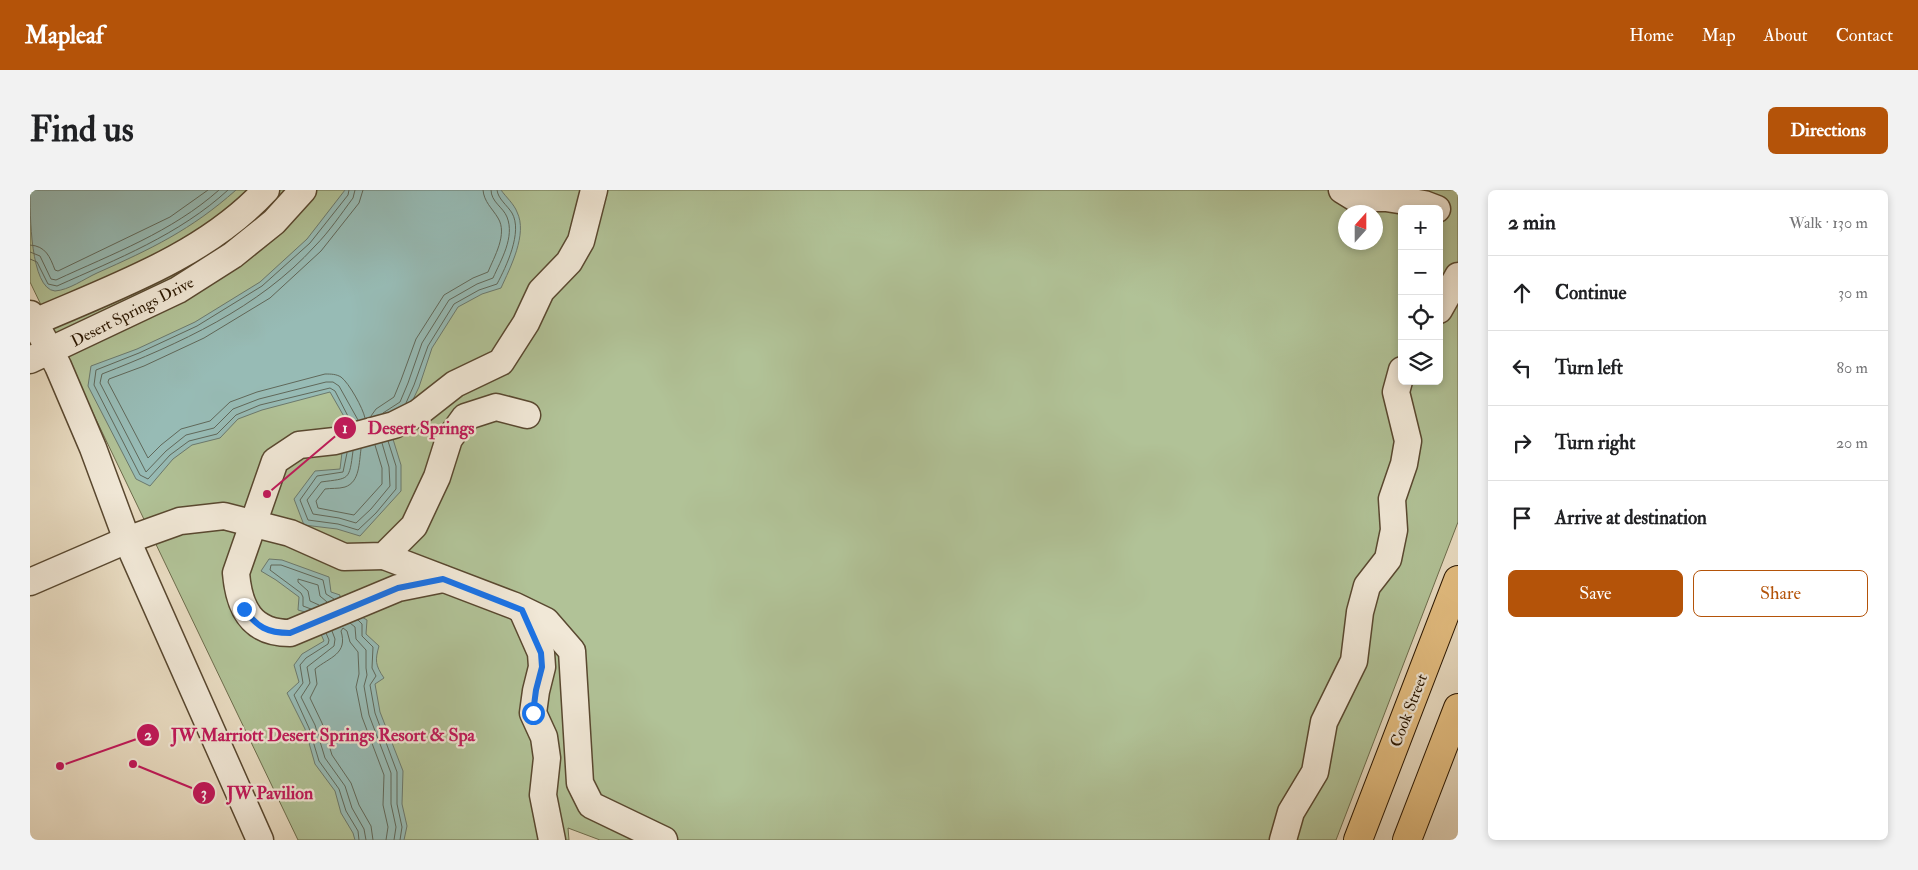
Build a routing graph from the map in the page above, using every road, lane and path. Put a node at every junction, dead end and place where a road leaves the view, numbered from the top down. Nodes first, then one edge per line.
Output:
1 (266, 190) edge
2 (303, 190) edge
3 (594, 190) edge
4 (1342, 190) edge
5 (1427, 205) edge
6 (1443, 211) edge
7 (1458, 216) edge
8 (1458, 276) edge
9 (1443, 303) edge
10 (32, 320) edge
11 (40, 356) edge
12 (1398, 385) edge
13 (527, 415) dead end
14 (252, 524) junction
15 (128, 540) junction
16 (384, 556) junction
17 (443, 579) junction
18 (1458, 580) edge
19 (30, 582) edge
20 (522, 610) junction
21 (1458, 708) edge
22 (260, 840) edge
23 (552, 840) edge
24 (664, 840) edge
25 (1283, 840) edge
26 (1358, 840) edge
27 (1407, 840) edge

1 - 10 lane, Desert Springs Drive
2 - 11 lane, Desert Springs Drive
3 - 14 lane
4 - 5 lane
6 - 7 lane
8 - 9 lane
10 - 11 lane
11 - 15 lane
12 - 25 lane
13 - 16 lane
14 - 15 lane
14 - 16 lane
14 - 17 lane
15 - 19 lane
15 - 22 lane
16 - 17 lane
17 - 20 lane
18 - 26 main road, Cook Street
20 - 23 lane
20 - 24 lane
21 - 27 main road

